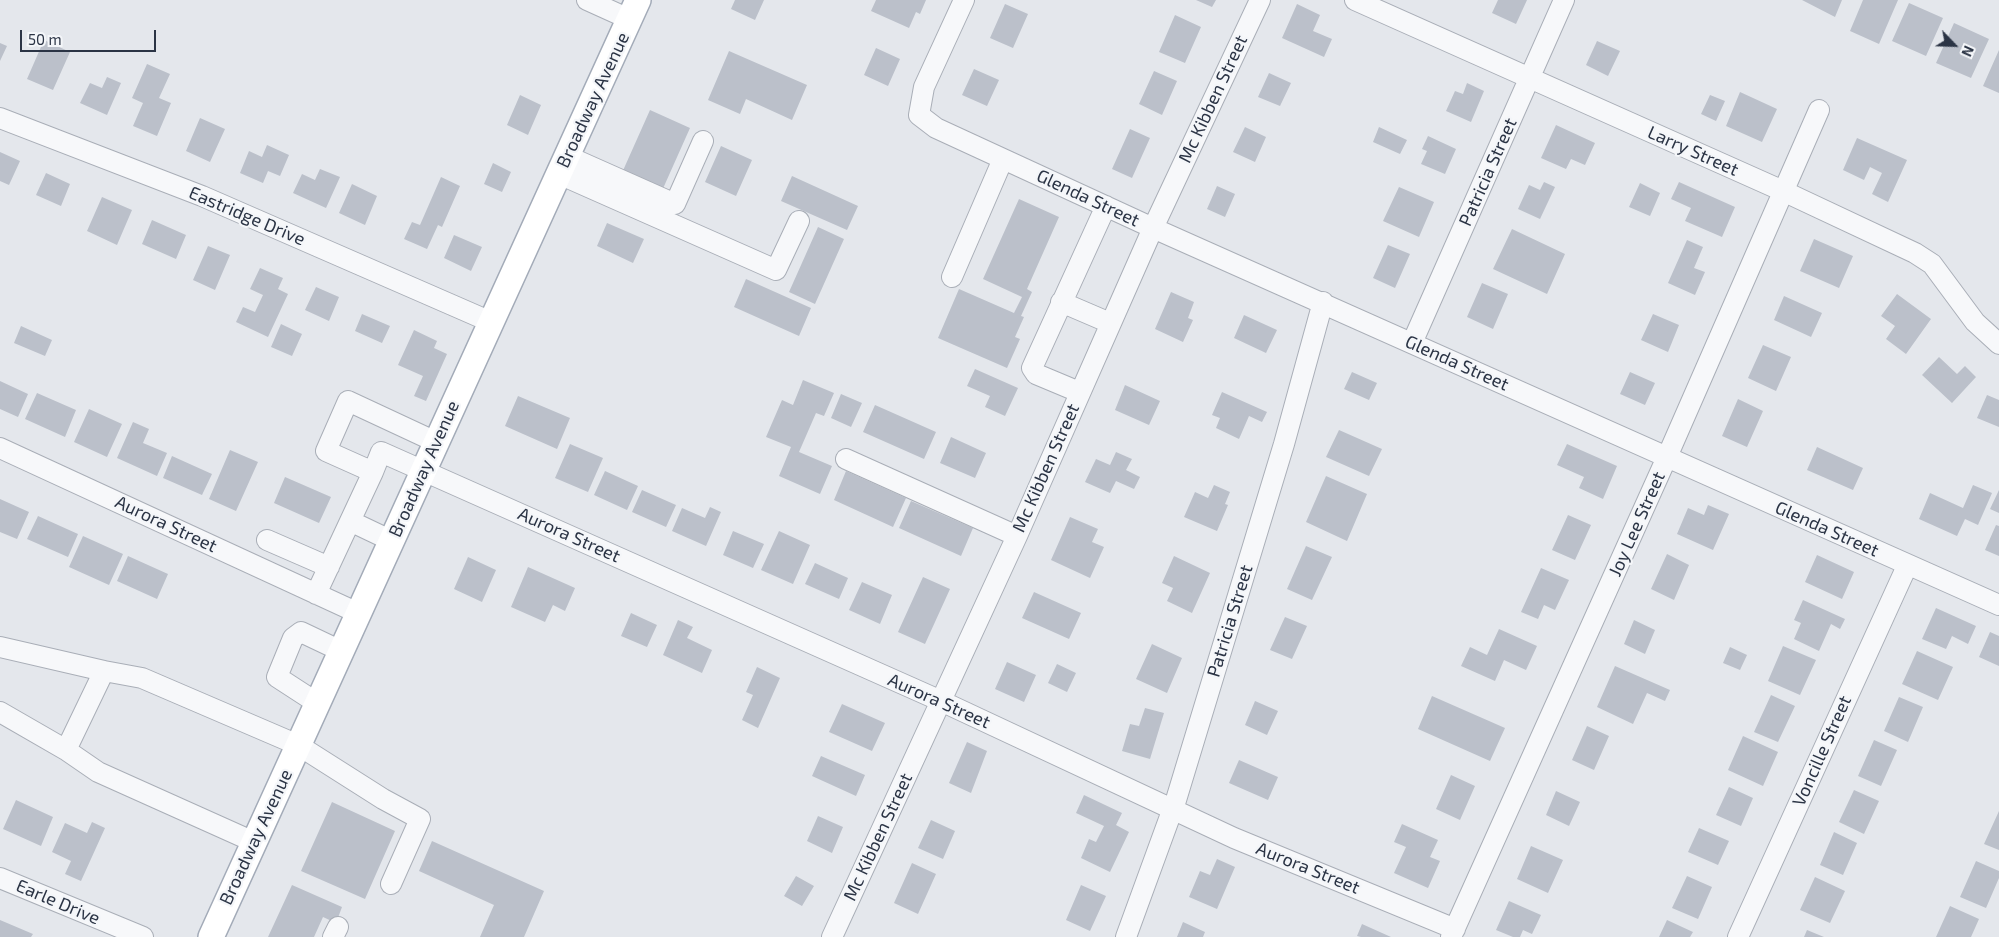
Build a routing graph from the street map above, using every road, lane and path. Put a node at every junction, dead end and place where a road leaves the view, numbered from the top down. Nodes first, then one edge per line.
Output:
1 (587, 0) edge
2 (964, 0) edge
3 (1260, 0) edge
4 (1355, 0) edge
5 (1564, 0) edge
6 (634, 10) edge
7 (1530, 78) junction
8 (1819, 110) dead end
9 (0, 118) edge
10 (702, 141) dead end
11 (1003, 159) junction
12 (563, 165) junction
13 (1783, 191) junction
14 (1106, 206) junction
15 (799, 221) dead end
16 (1153, 228) junction
17 (952, 276) dead end
18 (1061, 302) junction
19 (1323, 302) junction
20 (492, 322) junction
21 (1110, 323) junction
22 (1412, 343) junction
23 (1999, 344) edge
24 (1079, 392) junction
25 (395, 423) junction
26 (436, 442) junction
27 (0, 448) edge
28 (381, 452) junction
29 (1667, 457) junction
30 (846, 459) dead end
31 (424, 470) junction
32 (372, 472) junction
33 (350, 521) junction
34 (1017, 536) junction
35 (267, 540) dead end
36 (392, 541) junction
37 (1907, 566) junction
38 (329, 567) junction
39 (316, 594) junction
40 (1999, 606) edge
41 (358, 613) junction
42 (0, 647) edge
43 (341, 651) junction
44 (104, 671) junction
45 (941, 701) junction
46 (317, 703) junction
47 (0, 712) edge
48 (298, 745) junction
49 (66, 750) junction
50 (1173, 808) junction
51 (254, 842) junction
52 (0, 878) edge
53 (392, 884) dead end
54 (102, 929) edge
55 (1453, 933) edge
56 (143, 937) edge
57 (210, 937) edge
58 (832, 937) edge
59 (1126, 937) edge
60 (1738, 937) edge

1 - 6 street
2 - 11 street, Glenda Street
3 - 16 street, Mc Kibben Street
4 - 7 street, Larry Street
5 - 7 street, Patricia Street
6 - 12 main road, Broadway Avenue
7 - 13 street, Larry Street
7 - 22 street, Patricia Street
8 - 13 street, Joy Lee Street
9 - 20 street, Eastridge Drive
10 - 12 street
11 - 14 street, Glenda Street
11 - 17 street
12 - 15 street
12 - 20 main road, Broadway Avenue
13 - 23 street, Larry Street
13 - 29 street, Joy Lee Street
14 - 16 street, Glenda Street
14 - 18 street
16 - 19 street, Glenda Street
16 - 21 street, Mc Kibben Street
18 - 21 street
18 - 24 street
19 - 22 street, Glenda Street
19 - 50 street, Patricia Street
20 - 26 main road, Broadway Avenue
21 - 24 street, Mc Kibben Street
22 - 29 street, Glenda Street
24 - 34 street, Mc Kibben Street
25 - 26 street
25 - 28 street
25 - 32 street
26 - 31 main road, Broadway Avenue
27 - 39 street, Aurora Street
28 - 31 street, Aurora Street
28 - 32 street
29 - 37 street, Glenda Street
29 - 55 street, Joy Lee Street
30 - 34 street
31 - 36 main road, Broadway Avenue
31 - 45 street, Aurora Street
32 - 33 street
33 - 36 street
33 - 38 street
34 - 45 street, Mc Kibben Street
35 - 38 street
36 - 41 main road, Broadway Avenue
37 - 40 street, Glenda Street
37 - 60 street, Voncille Street
38 - 39 street
39 - 41 street, Aurora Street
41 - 43 main road, Broadway Avenue
42 - 44 street
43 - 46 main road, Broadway Avenue
43 - 46 street
44 - 48 street
44 - 49 street
45 - 50 street, Aurora Street
45 - 58 street, Mc Kibben Street
46 - 48 main road, Broadway Avenue
47 - 49 street
48 - 51 main road, Broadway Avenue
48 - 53 street
49 - 51 street
50 - 55 street, Aurora Street
50 - 59 street, Patricia Street
51 - 57 main road, Broadway Avenue
52 - 54 street, Earle Drive
54 - 56 street, Earle Drive

